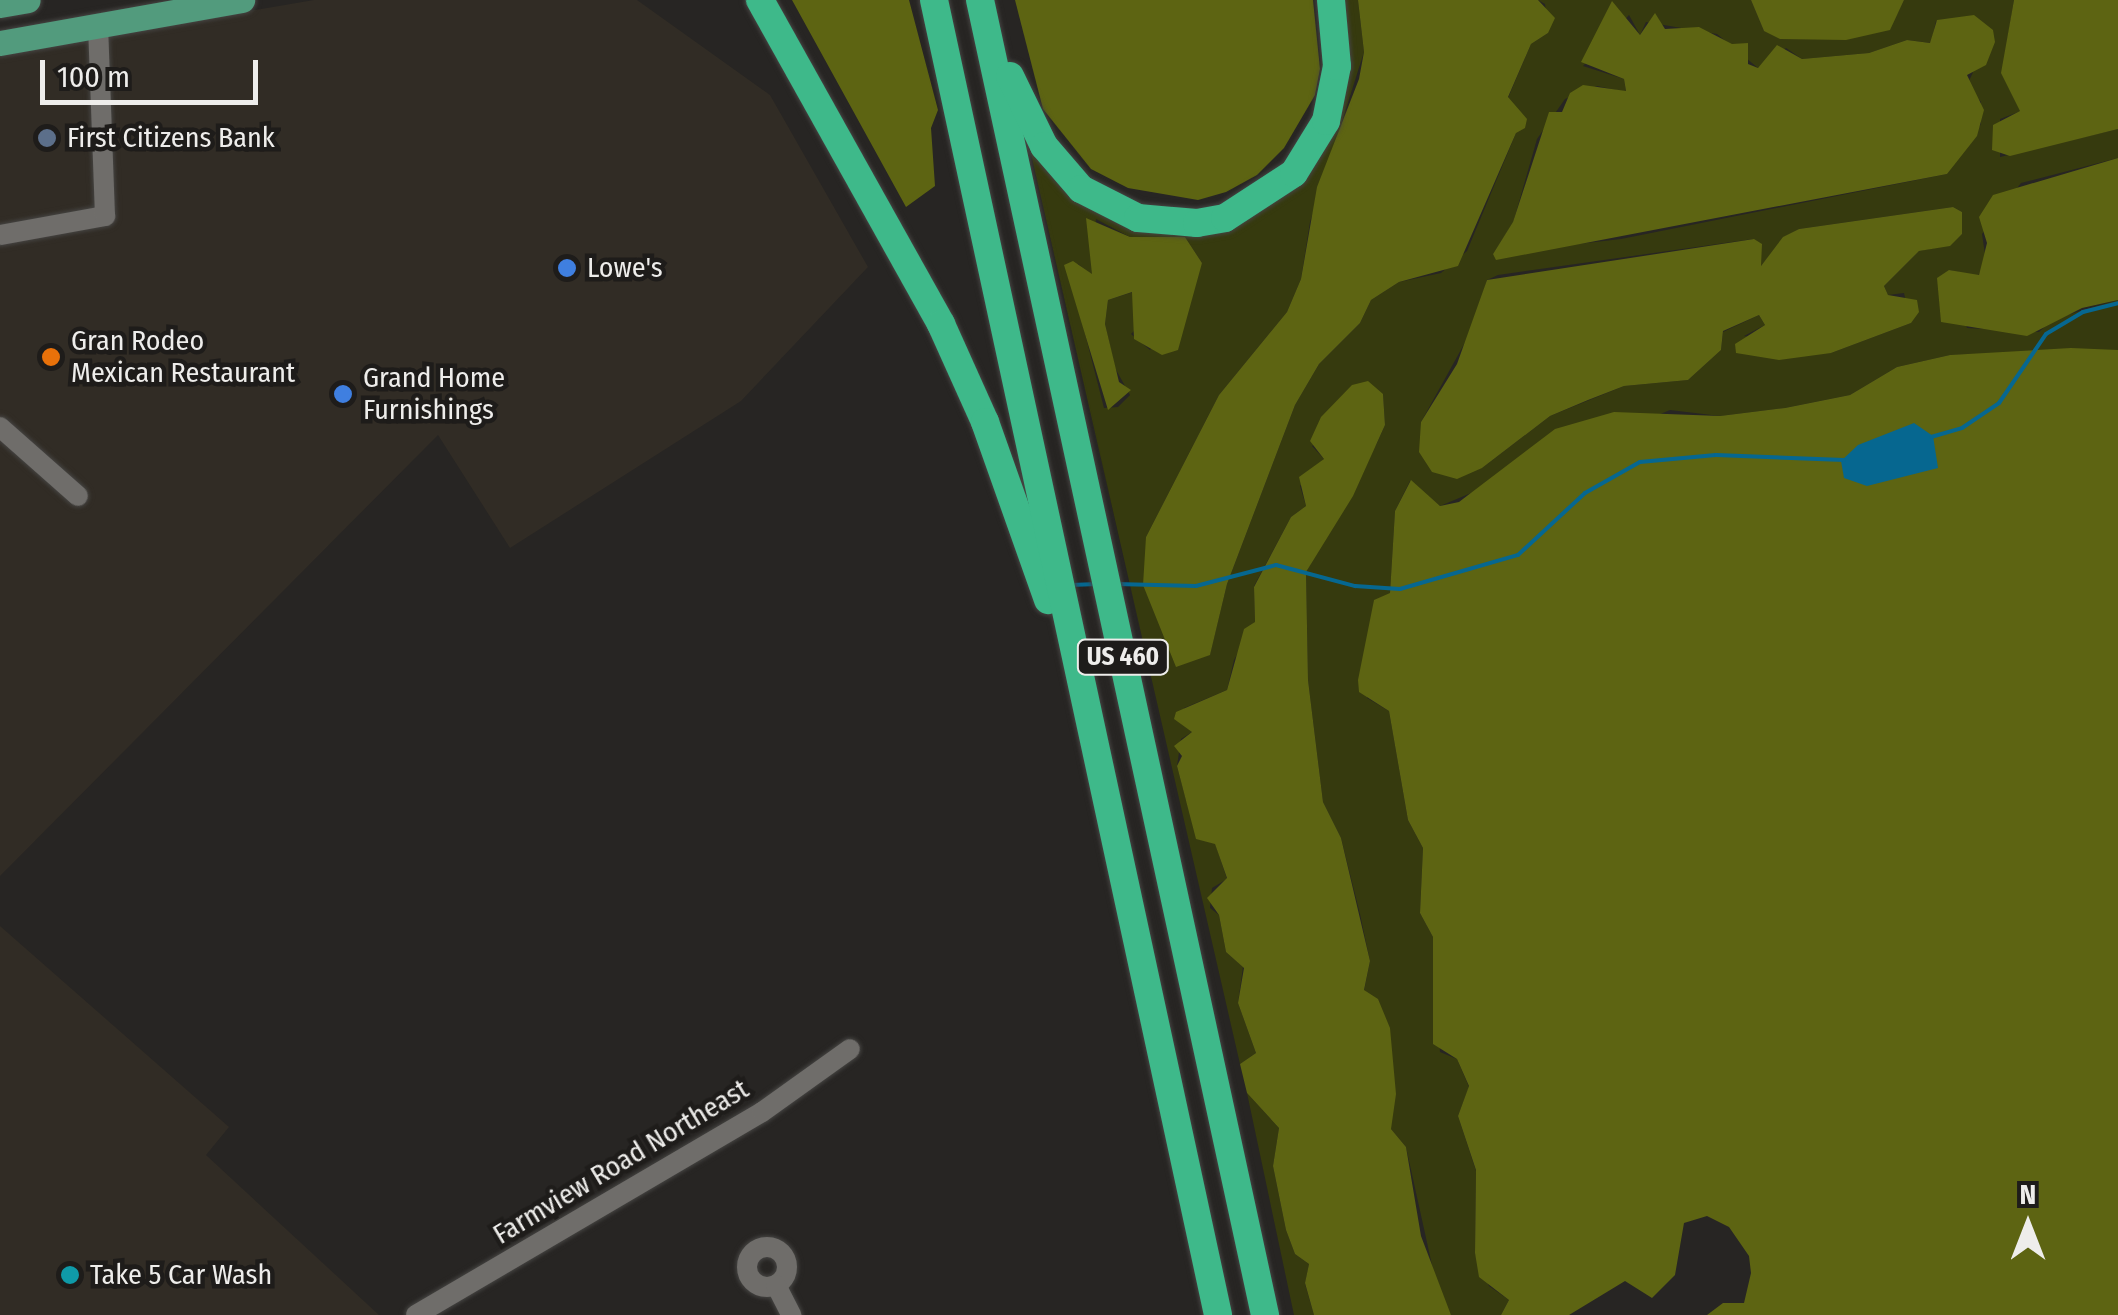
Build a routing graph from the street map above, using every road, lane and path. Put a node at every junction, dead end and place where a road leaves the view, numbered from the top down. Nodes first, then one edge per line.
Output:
1 (28, 0) edge
2 (242, 0) edge
3 (760, 0) edge
4 (934, 0) edge
5 (981, 0) edge
6 (1331, 0) edge
7 (0, 4) edge
8 (98, 26) junction
9 (0, 44) edge
10 (0, 235) edge
11 (0, 427) edge
12 (78, 496) dead end
13 (1084, 690) junction
14 (850, 1049) dead end
15 (1176, 1117) junction
16 (1242, 1208) junction
17 (776, 1285) dead end
18 (416, 1315) edge
19 (791, 1315) edge
20 (1204, 1315) edge
21 (1218, 1315) edge
22 (1265, 1315) edge
23 (1273, 1315) edge

1 - 7 main road
2 - 8 main road
3 - 13 highway
4 - 13 highway, US 460
5 - 6 highway
5 - 16 highway, US 460
8 - 9 main road
8 - 10 street
11 - 12 street
13 - 15 highway, US 460
14 - 18 street, Farmview Road Northeast
15 - 20 highway
15 - 21 highway, US 460
16 - 22 highway, US 460
16 - 23 highway
17 - 19 street

